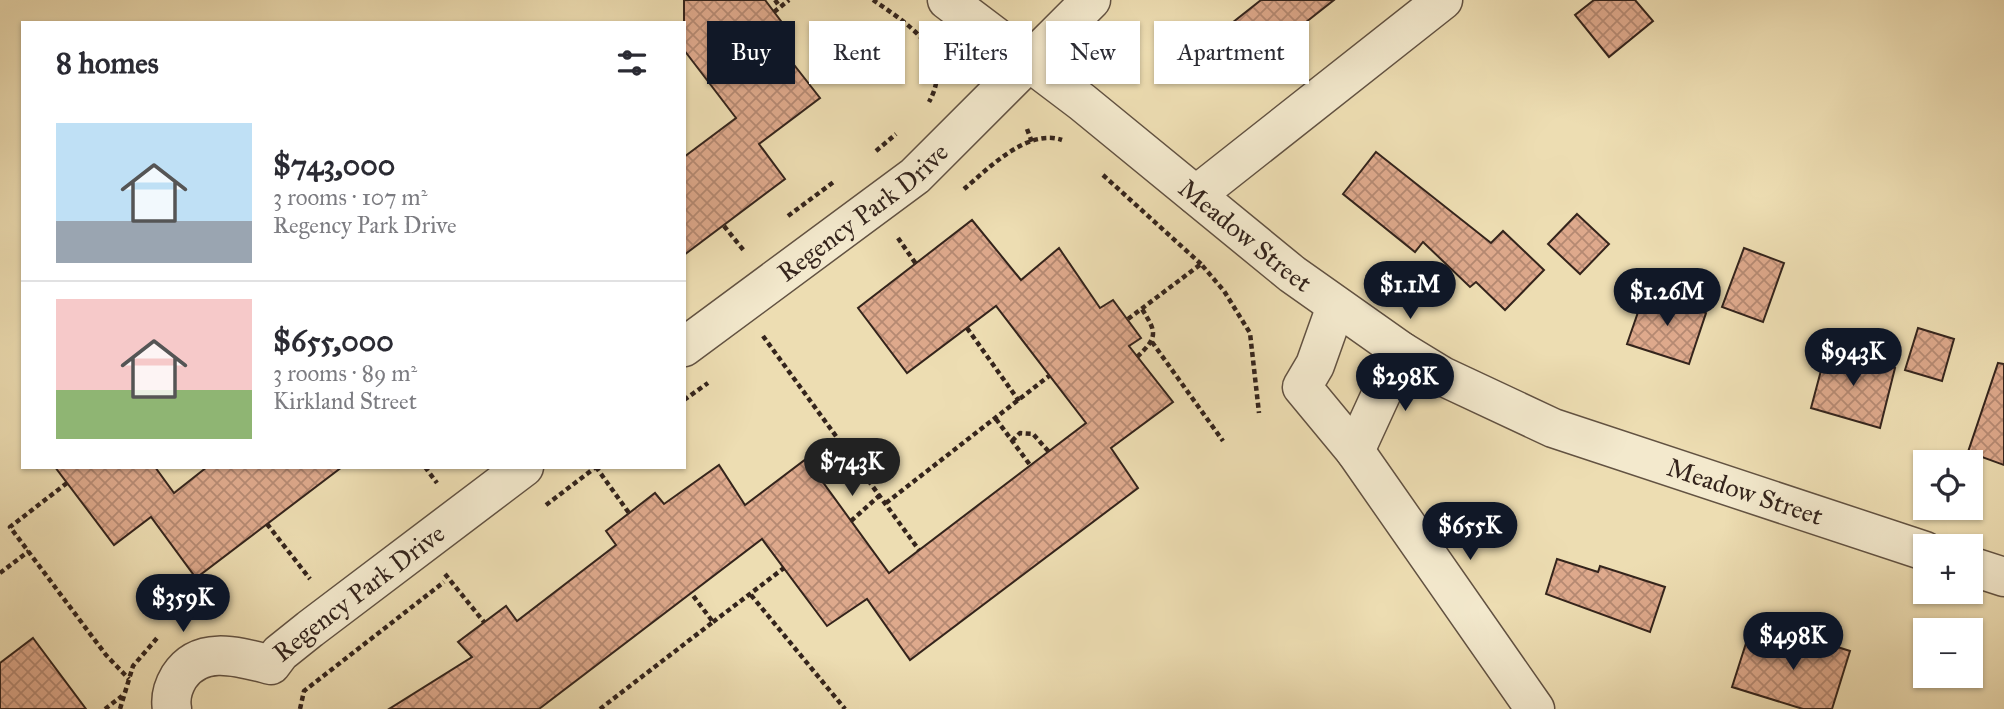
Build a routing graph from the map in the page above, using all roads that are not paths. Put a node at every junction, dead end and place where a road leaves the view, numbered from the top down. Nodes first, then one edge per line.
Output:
1 (947, 0) edge
2 (1091, 0) edge
3 (1443, 0) edge
4 (975, 21) edge
5 (1032, 55) edge
6 (1032, 64) edge
7 (1004, 84) edge
8 (1196, 195) junction
9 (1336, 306) junction
10 (686, 345) edge
11 (1401, 351) junction
12 (1355, 451) junction
13 (521, 469) edge
14 (1913, 547) edge
15 (1983, 570) edge
16 (2004, 577) edge
17 (1520, 702) edge
18 (172, 709) edge

1 - 4 street, Meadow Street
2 - 5 street, Regency Park Drive
3 - 8 street
6 - 8 street, Meadow Street
7 - 10 street, Regency Park Drive
8 - 9 street, Meadow Street
9 - 11 street, Meadow Street
9 - 12 street
11 - 12 street
11 - 14 street, Meadow Street
12 - 17 street
13 - 18 street, Regency Park Drive
15 - 16 street

